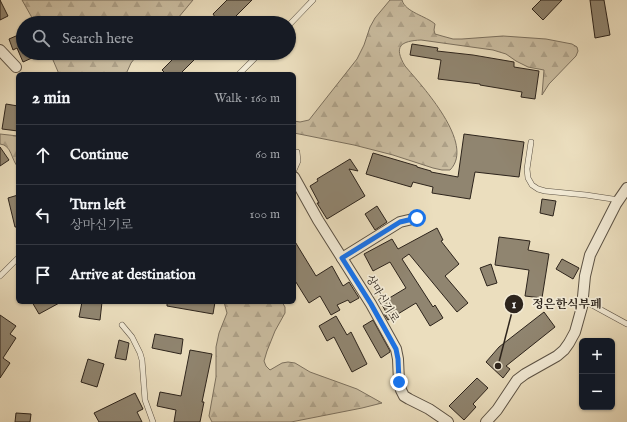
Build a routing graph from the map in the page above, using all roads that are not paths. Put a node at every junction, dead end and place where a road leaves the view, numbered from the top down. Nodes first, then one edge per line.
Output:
1 (313, 0) edge
2 (296, 18) edge
3 (0, 50) edge
4 (253, 60) edge
5 (16, 67) dead end
6 (241, 72) edge
7 (531, 142) dead end
8 (297, 152) dead end
9 (296, 166) edge
10 (296, 181) edge
11 (627, 188) edge
12 (619, 200) junction
13 (417, 218) dead end
14 (342, 258) junction
15 (16, 260) edge
16 (0, 276) edge
17 (583, 300) junction
18 (627, 324) edge
19 (122, 325) dead end
20 (153, 422) edge
21 (448, 422) edge
22 (486, 422) edge

1 - 2 lane
3 - 5 street
4 - 6 lane
7 - 12 lane
8 - 9 lane
10 - 14 street, 상마신기로
11 - 12 street
12 - 17 street
13 - 14 street
14 - 21 street, 상마신기로
15 - 16 lane
17 - 18 lane
17 - 22 street
19 - 20 lane

